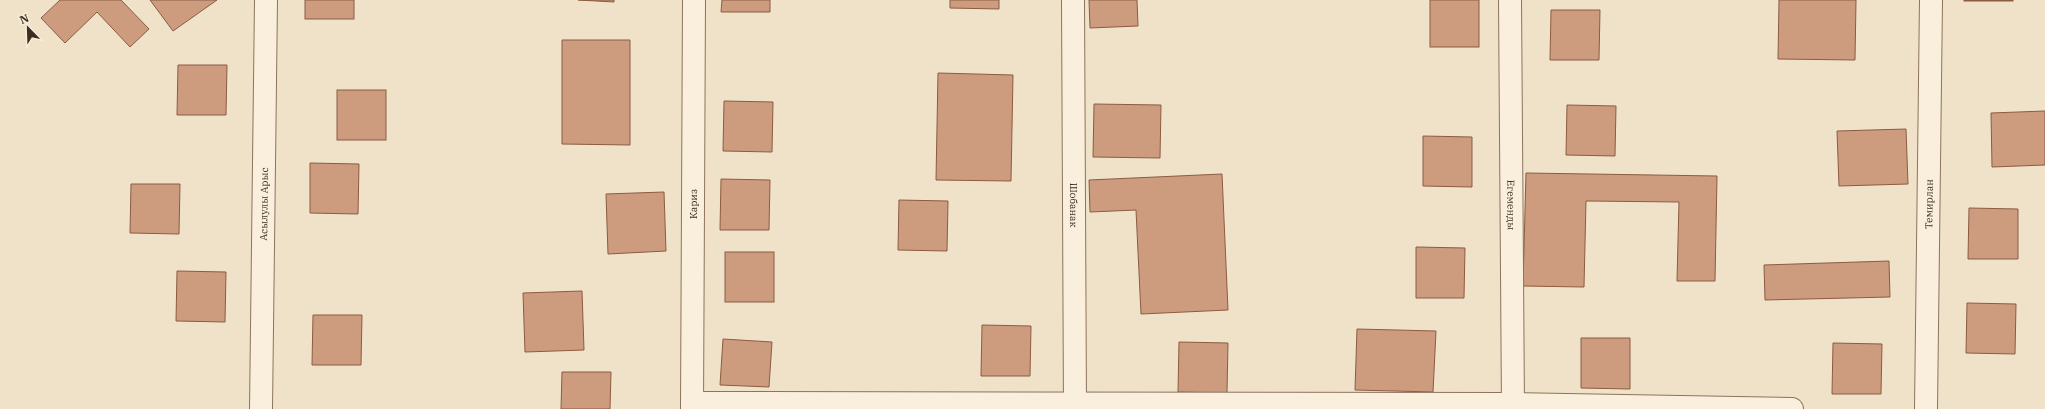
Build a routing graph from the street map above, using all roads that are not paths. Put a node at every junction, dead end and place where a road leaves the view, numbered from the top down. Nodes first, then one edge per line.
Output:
1 (266, 0) edge
2 (694, 0) edge
3 (1073, 0) edge
4 (1510, 0) edge
5 (1931, 0) edge
6 (692, 406) edge
7 (1075, 406) edge
8 (1514, 407) edge
9 (261, 409) edge
10 (1792, 409) edge
11 (1926, 409) edge

1 - 9 street, Асылулы Арыс
2 - 6 street, Кариз
3 - 7 street, Шобанак
4 - 8 street, Егеменды
5 - 11 street, Темирлан
6 - 7 street
7 - 8 street
8 - 10 street

